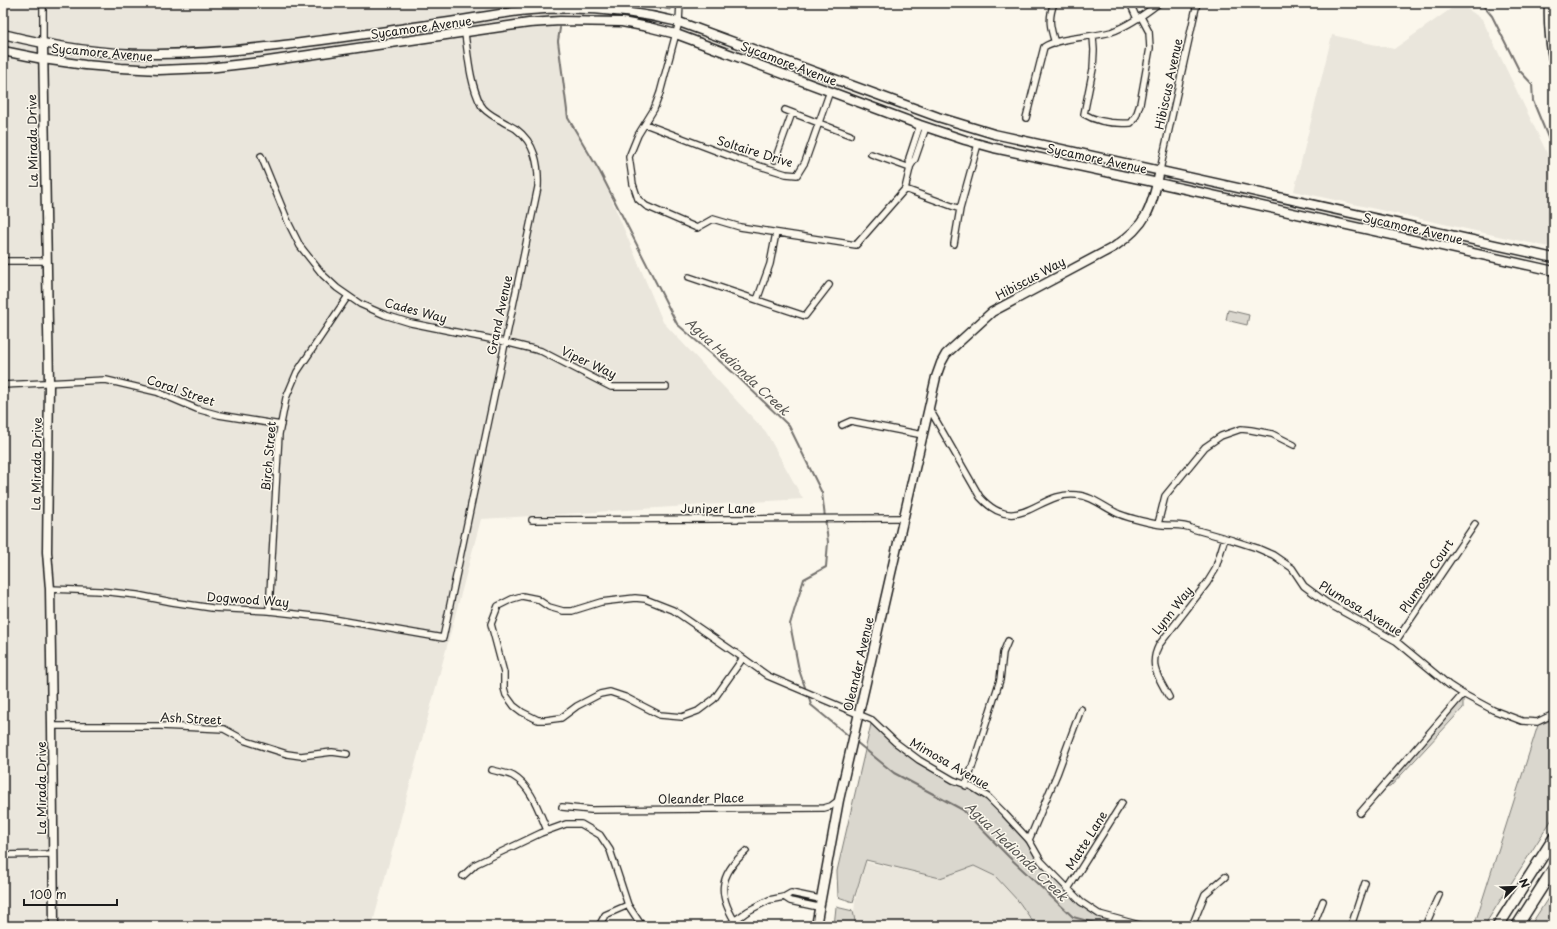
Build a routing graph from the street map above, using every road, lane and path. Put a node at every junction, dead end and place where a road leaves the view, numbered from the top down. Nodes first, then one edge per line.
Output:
1 (43, 3) edge
2 (680, 3) edge
3 (1054, 3) edge
4 (1130, 3) edge
5 (1159, 3) edge
6 (1197, 3) edge
7 (1549, 3) edge
8 (1139, 18) junction
9 (463, 21) junction
10 (679, 22) junction
11 (465, 33) junction
12 (3, 34) edge
13 (676, 34) junction
14 (1093, 36) junction
15 (1055, 43) junction
16 (43, 44) junction
17 (3, 51) edge
18 (43, 59) junction
19 (1554, 64) edge
20 (830, 91) junction
21 (785, 110) dead end
22 (792, 113) junction
23 (1026, 118) dead end
24 (818, 123) junction
25 (645, 124) junction
26 (923, 126) junction
27 (850, 135) dead end
28 (978, 144) junction
29 (871, 154) dead end
30 (261, 156) dead end
31 (775, 160) dead end
32 (910, 168) junction
33 (1160, 170) junction
34 (1158, 183) junction
35 (904, 189) junction
36 (960, 209) junction
37 (776, 233) junction
38 (954, 244) dead end
39 (1554, 258) edge
40 (3, 261) edge
41 (46, 261) junction
42 (1554, 271) edge
43 (689, 277) dead end
44 (829, 285) dead end
45 (348, 296) junction
46 (757, 300) junction
47 (505, 342) junction
48 (49, 383) junction
49 (3, 385) edge
50 (666, 387) dead end
51 (929, 408) junction
52 (281, 425) junction
53 (842, 425) dead end
54 (923, 435) junction
55 (1294, 445) dead end
56 (904, 518) junction
57 (532, 520) dead end
58 (1158, 524) junction
59 (1475, 524) dead end
60 (1225, 538) junction
61 (50, 589) junction
62 (269, 611) junction
63 (443, 638) joint
64 (1396, 640) junction
65 (1008, 641) dead end
66 (743, 658) junction
67 (1463, 694) junction
68 (1169, 697) dead end
69 (1082, 709) dead end
70 (859, 713) junction
71 (1554, 714) edge
72 (52, 726) junction
73 (347, 754) dead end
74 (492, 770) dead end
75 (966, 786) junction
76 (838, 800) junction
77 (1122, 803) dead end
78 (562, 807) dead end
79 (1360, 813) dead end
80 (547, 830) junction
81 (1554, 838) edge
82 (1029, 840) junction
83 (746, 851) dead end
84 (53, 854) junction
85 (3, 855) edge
86 (1554, 868) edge
87 (463, 876) dead end
88 (1225, 877) dead end
89 (1365, 883) dead end
90 (1068, 889) junction
91 (1438, 895) dead end
92 (1323, 901) dead end
93 (819, 903) junction
94 (628, 905) junction
95 (734, 921) junction
96 (54, 926) edge
97 (599, 926) edge
98 (642, 926) edge
99 (727, 926) edge
100 (738, 926) edge
101 (816, 926) edge
102 (1143, 926) edge
103 (1192, 926) edge
104 (1313, 926) edge
105 (1351, 926) edge
106 (1425, 926) edge
107 (1498, 926) edge
108 (1518, 926) edge

1 - 16 street, La Mirada Drive
2 - 10 street
3 - 15 street
4 - 8 street
5 - 8 street
6 - 33 street, Hibiscus Avenue
7 - 19 main road
8 - 14 street
8 - 14 street
9 - 10 main road, Sycamore Avenue
9 - 11 street, Grand Avenue
9 - 16 main road, Sycamore Avenue
10 - 13 street
10 - 33 main road, Sycamore Avenue
11 - 13 main road, Sycamore Avenue
11 - 18 main road, Sycamore Avenue
11 - 47 street, Grand Avenue
12 - 16 main road, Sycamore Avenue
13 - 20 main road, Sycamore Avenue
13 - 25 street
14 - 15 street
15 - 23 street
16 - 18 main road, La Mirada Drive
17 - 18 main road, Sycamore Avenue
18 - 41 main road, La Mirada Drive
20 - 24 street, Soltaire Drive
20 - 26 main road, Sycamore Avenue
21 - 22 street
22 - 24 street
22 - 31 street
24 - 25 street, Soltaire Drive
24 - 27 street
25 - 37 street
26 - 28 main road, Sycamore Avenue
26 - 32 street
28 - 34 main road, Sycamore Avenue
28 - 36 street
29 - 32 street
30 - 45 street, Cades Way
32 - 35 street
33 - 34 main road, Hibiscus Way
33 - 39 main road, Sycamore Avenue
34 - 42 main road, Sycamore Avenue
34 - 51 main road, Hibiscus Way
35 - 36 street
35 - 37 street
36 - 38 street
37 - 46 street
40 - 41 street
41 - 48 main road, La Mirada Drive
43 - 46 street
44 - 46 street
45 - 47 street, Cades Way
45 - 52 street, Birch Street
47 - 50 street, Viper Way
47 - 63 street, Grand Avenue
48 - 49 street, Coral Street
48 - 52 street, Coral Street
48 - 61 main road, La Mirada Drive
51 - 54 main road, Oleander Avenue
51 - 58 street, Plumosa Avenue
52 - 62 street, Birch Street
53 - 54 street
54 - 56 main road, Oleander Avenue
55 - 58 street
56 - 57 street, Juniper Lane
56 - 70 main road, Oleander Avenue
58 - 60 street, Plumosa Avenue
59 - 64 street, Plumosa Court
60 - 64 street, Plumosa Avenue
60 - 68 street, Lynn Way
61 - 62 street, Dogwood Way
61 - 72 main road, La Mirada Drive
62 - 63 street, Dogwood Way
64 - 67 street, Plumosa Avenue
65 - 75 street
66 - 66 street, Mimosa Avenue
66 - 70 street, Mimosa Avenue
67 - 71 street, Plumosa Avenue
67 - 79 street
69 - 82 street
70 - 75 street, Mimosa Avenue
70 - 76 main road, Oleander Avenue
72 - 73 street, Ash Street
72 - 84 main road, La Mirada Drive
74 - 80 street
75 - 82 street, Mimosa Avenue
76 - 78 street, Oleander Place
76 - 93 main road, Oleander Avenue
77 - 90 street, Matte Lane
80 - 87 street
80 - 94 street
81 - 107 highway
82 - 90 street, Mimosa Avenue
83 - 95 street
84 - 85 street
84 - 96 main road, La Mirada Drive
86 - 108 highway
88 - 103 street
89 - 105 street
90 - 102 street, Mimosa Avenue
91 - 106 street
92 - 104 street
93 - 95 street
93 - 101 main road, Oleander Avenue
94 - 97 street
94 - 98 street
95 - 99 street
95 - 100 street

